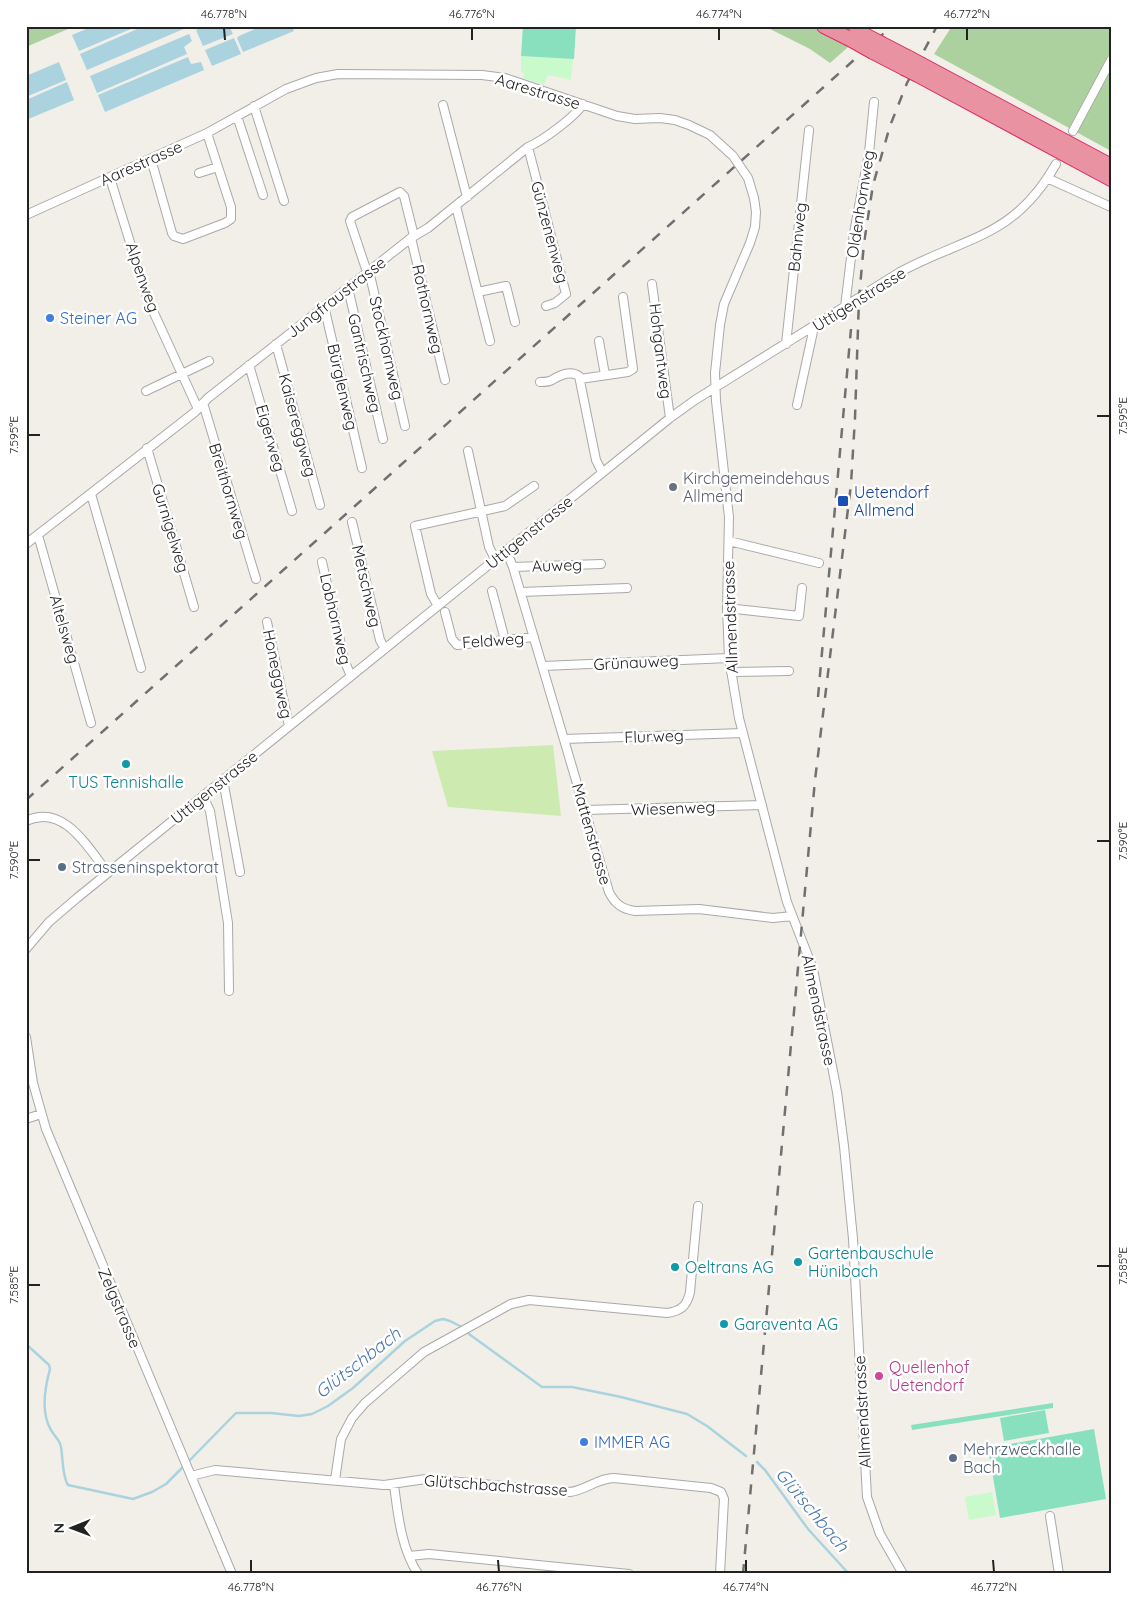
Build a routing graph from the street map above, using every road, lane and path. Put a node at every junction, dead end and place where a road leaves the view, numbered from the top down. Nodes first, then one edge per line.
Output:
1 (824, 26) edge
2 (851, 32) edge
3 (1111, 60) edge
4 (920, 70) junction
5 (874, 102) dead end
6 (443, 104) dead end
7 (583, 104) junction
8 (254, 106) junction
9 (237, 116) junction
10 (809, 130) dead end
11 (1073, 131) dead end
12 (207, 133) junction
13 (528, 147) junction
14 (151, 159) junction
15 (1056, 164) dead end
16 (1111, 166) edge
17 (218, 167) junction
18 (199, 173) dead end
19 (110, 178) junction
20 (1048, 178) junction
21 (1111, 179) edge
22 (263, 195) dead end
23 (467, 197) junction
24 (284, 201) dead end
25 (456, 206) junction
26 (1111, 206) edge
27 (26, 216) edge
28 (413, 237) junction
29 (368, 272) junction
30 (652, 284) dead end
31 (348, 288) junction
32 (478, 292) junction
33 (623, 297) dead end
34 (324, 306) junction
35 (546, 306) dead end
36 (845, 307) junction
37 (515, 322) dead end
38 (814, 326) junction
39 (490, 341) dead end
40 (600, 341) dead end
41 (276, 344) junction
42 (786, 344) junction
43 (209, 362) dead end
44 (249, 365) junction
45 (182, 373) junction
46 (605, 375) junction
47 (580, 379) junction
48 (445, 380) dead end
49 (540, 382) dead end
50 (715, 388) junction
51 (146, 390) dead end
52 (797, 405) dead end
53 (201, 406) junction
54 (670, 418) junction
55 (405, 426) dead end
56 (383, 439) dead end
57 (148, 448) junction
58 (468, 451) dead end
59 (362, 468) dead end
60 (602, 472) junction
61 (534, 486) dead end
62 (91, 494) junction
63 (320, 505) dead end
64 (292, 511) dead end
65 (481, 511) junction
66 (352, 522) dead end
67 (38, 534) junction
68 (729, 540) junction
69 (26, 544) edge
70 (506, 550) junction
71 (495, 559) junction
72 (322, 562) dead end
73 (818, 563) dead end
74 (601, 564) dead end
75 (513, 567) junction
76 (256, 579) dead end
77 (627, 588) dead end
78 (802, 588) dead end
79 (492, 591) dead end
80 (521, 592) junction
81 (438, 606) junction
82 (194, 607) dead end
83 (727, 608) junction
84 (445, 612) dead end
85 (267, 622) dead end
86 (534, 637) junction
87 (505, 640) junction
88 (385, 649) junction
89 (729, 658) junction
90 (543, 666) junction
91 (141, 668) dead end
92 (789, 671) dead end
93 (731, 672) junction
94 (351, 676) junction
95 (91, 723) dead end
96 (290, 726) junction
97 (743, 733) junction
98 (564, 739) junction
99 (223, 780) junction
100 (203, 796) junction
101 (762, 805) junction
102 (585, 810) junction
103 (26, 821) edge
104 (240, 872) dead end
105 (108, 873) junction
106 (792, 916) junction
107 (28, 944) edge
108 (229, 991) dead end
109 (26, 1037) edge
110 (41, 1114) junction
111 (26, 1119) edge
112 (698, 1206) dead end
113 (190, 1474) junction
114 (335, 1480) junction
115 (394, 1485) junction
116 (1050, 1516) dead end
117 (409, 1556) junction
118 (232, 1574) edge
119 (418, 1574) edge
120 (629, 1574) edge
121 (720, 1574) edge
122 (903, 1574) edge
123 (1060, 1574) edge

1 - 2 highway
2 - 4 highway, bridge
3 - 11 street
4 - 16 highway
4 - 21 highway
5 - 36 street, Oldenhornweg
6 - 23 street
7 - 8 street, Aarestrasse
7 - 13 street, Jungfraustrasse
7 - 50 street, Aarestrasse
8 - 9 street, Aarestrasse
8 - 24 street
9 - 12 street, Aarestrasse
9 - 22 street
10 - 42 street, Bahnweg
12 - 14 street, Aarestrasse
12 - 17 street
13 - 23 street, Jungfraustrasse
13 - 35 street, Günzenenweg
14 - 17 street
14 - 19 street, Aarestrasse
15 - 20 street, Uttigenstrasse
17 - 18 street
19 - 27 street, Aarestrasse
19 - 45 street, Alpenweg
20 - 26 street
20 - 36 street, Uttigenstrasse
23 - 25 street, Jungfraustrasse
25 - 28 street, Jungfraustrasse
25 - 32 street
28 - 29 street, Jungfraustrasse
28 - 29 street, Rothornweg
28 - 48 street, Rothornweg
29 - 31 street, Jungfraustrasse
29 - 55 street, Stockhornweg
30 - 54 street, Hohgantweg
31 - 34 street, Jungfraustrasse
31 - 56 street, Gantrischweg
32 - 37 street
32 - 39 street
33 - 46 street
34 - 41 street, Jungfraustrasse
34 - 59 street, Bürglenweg
36 - 38 street, Uttigenstrasse
38 - 42 street, Uttigenstrasse
38 - 52 street
40 - 46 street
41 - 44 street, Jungfraustrasse
41 - 63 street, Kaisereggweg
42 - 50 street, Uttigenstrasse
43 - 45 street
44 - 53 street, Jungfraustrasse
44 - 64 street, Eigerweg
45 - 51 street
45 - 53 street, Alpenweg
46 - 47 street
47 - 49 street
47 - 60 street
50 - 54 street, Uttigenstrasse
50 - 68 street, Allmendstrasse
53 - 57 street, Jungfraustrasse
53 - 76 street, Breithornweg
54 - 60 street, Uttigenstrasse
57 - 62 street, Jungfraustrasse
57 - 82 street, Gurnigelweg
58 - 65 street
60 - 70 street, Uttigenstrasse
61 - 65 street
62 - 67 street, Jungfraustrasse
62 - 91 street
65 - 71 street
65 - 81 street
66 - 88 street, Metschweg
67 - 69 street, Jungfraustrasse
67 - 95 street, Altelsweg
68 - 73 street
68 - 83 street, Allmendstrasse
70 - 71 street, Uttigenstrasse
70 - 75 street, Mattenstrasse
71 - 81 street, Uttigenstrasse
72 - 94 street, Lobhornweg
74 - 75 street, Auweg
75 - 80 street, Mattenstrasse
77 - 80 street
78 - 83 street
79 - 87 street
80 - 86 street, Mattenstrasse
81 - 88 street, Uttigenstrasse
83 - 89 street, Allmendstrasse
84 - 87 street, Feldweg
85 - 96 street, Honeggweg
86 - 87 street, Feldweg
86 - 90 street, Mattenstrasse
88 - 94 street, Uttigenstrasse
89 - 90 street, Grünauweg
89 - 93 street, Allmendstrasse
90 - 98 street, Mattenstrasse
92 - 93 street
93 - 97 street, Allmendstrasse
94 - 96 street, Uttigenstrasse
96 - 99 street, Uttigenstrasse
97 - 98 street, Flurweg
97 - 101 street, Allmendstrasse
98 - 102 street, Mattenstrasse
99 - 100 street, Uttigenstrasse
99 - 104 street
100 - 105 street, Uttigenstrasse
100 - 108 street
101 - 102 street, Wiesenweg
101 - 106 street, Allmendstrasse
102 - 106 street, Mattenstrasse
103 - 105 street
105 - 107 street
106 - 122 street, Allmendstrasse
109 - 110 street, Zelgstrasse
110 - 111 street
110 - 113 street, Zelgstrasse
112 - 114 street
113 - 114 street, Glütschbachstrasse
113 - 118 street, Zelgstrasse
114 - 115 street, Glütschbachstrasse
115 - 117 street
115 - 121 street, Glütschbachstrasse
116 - 123 street
117 - 119 street
117 - 120 street

